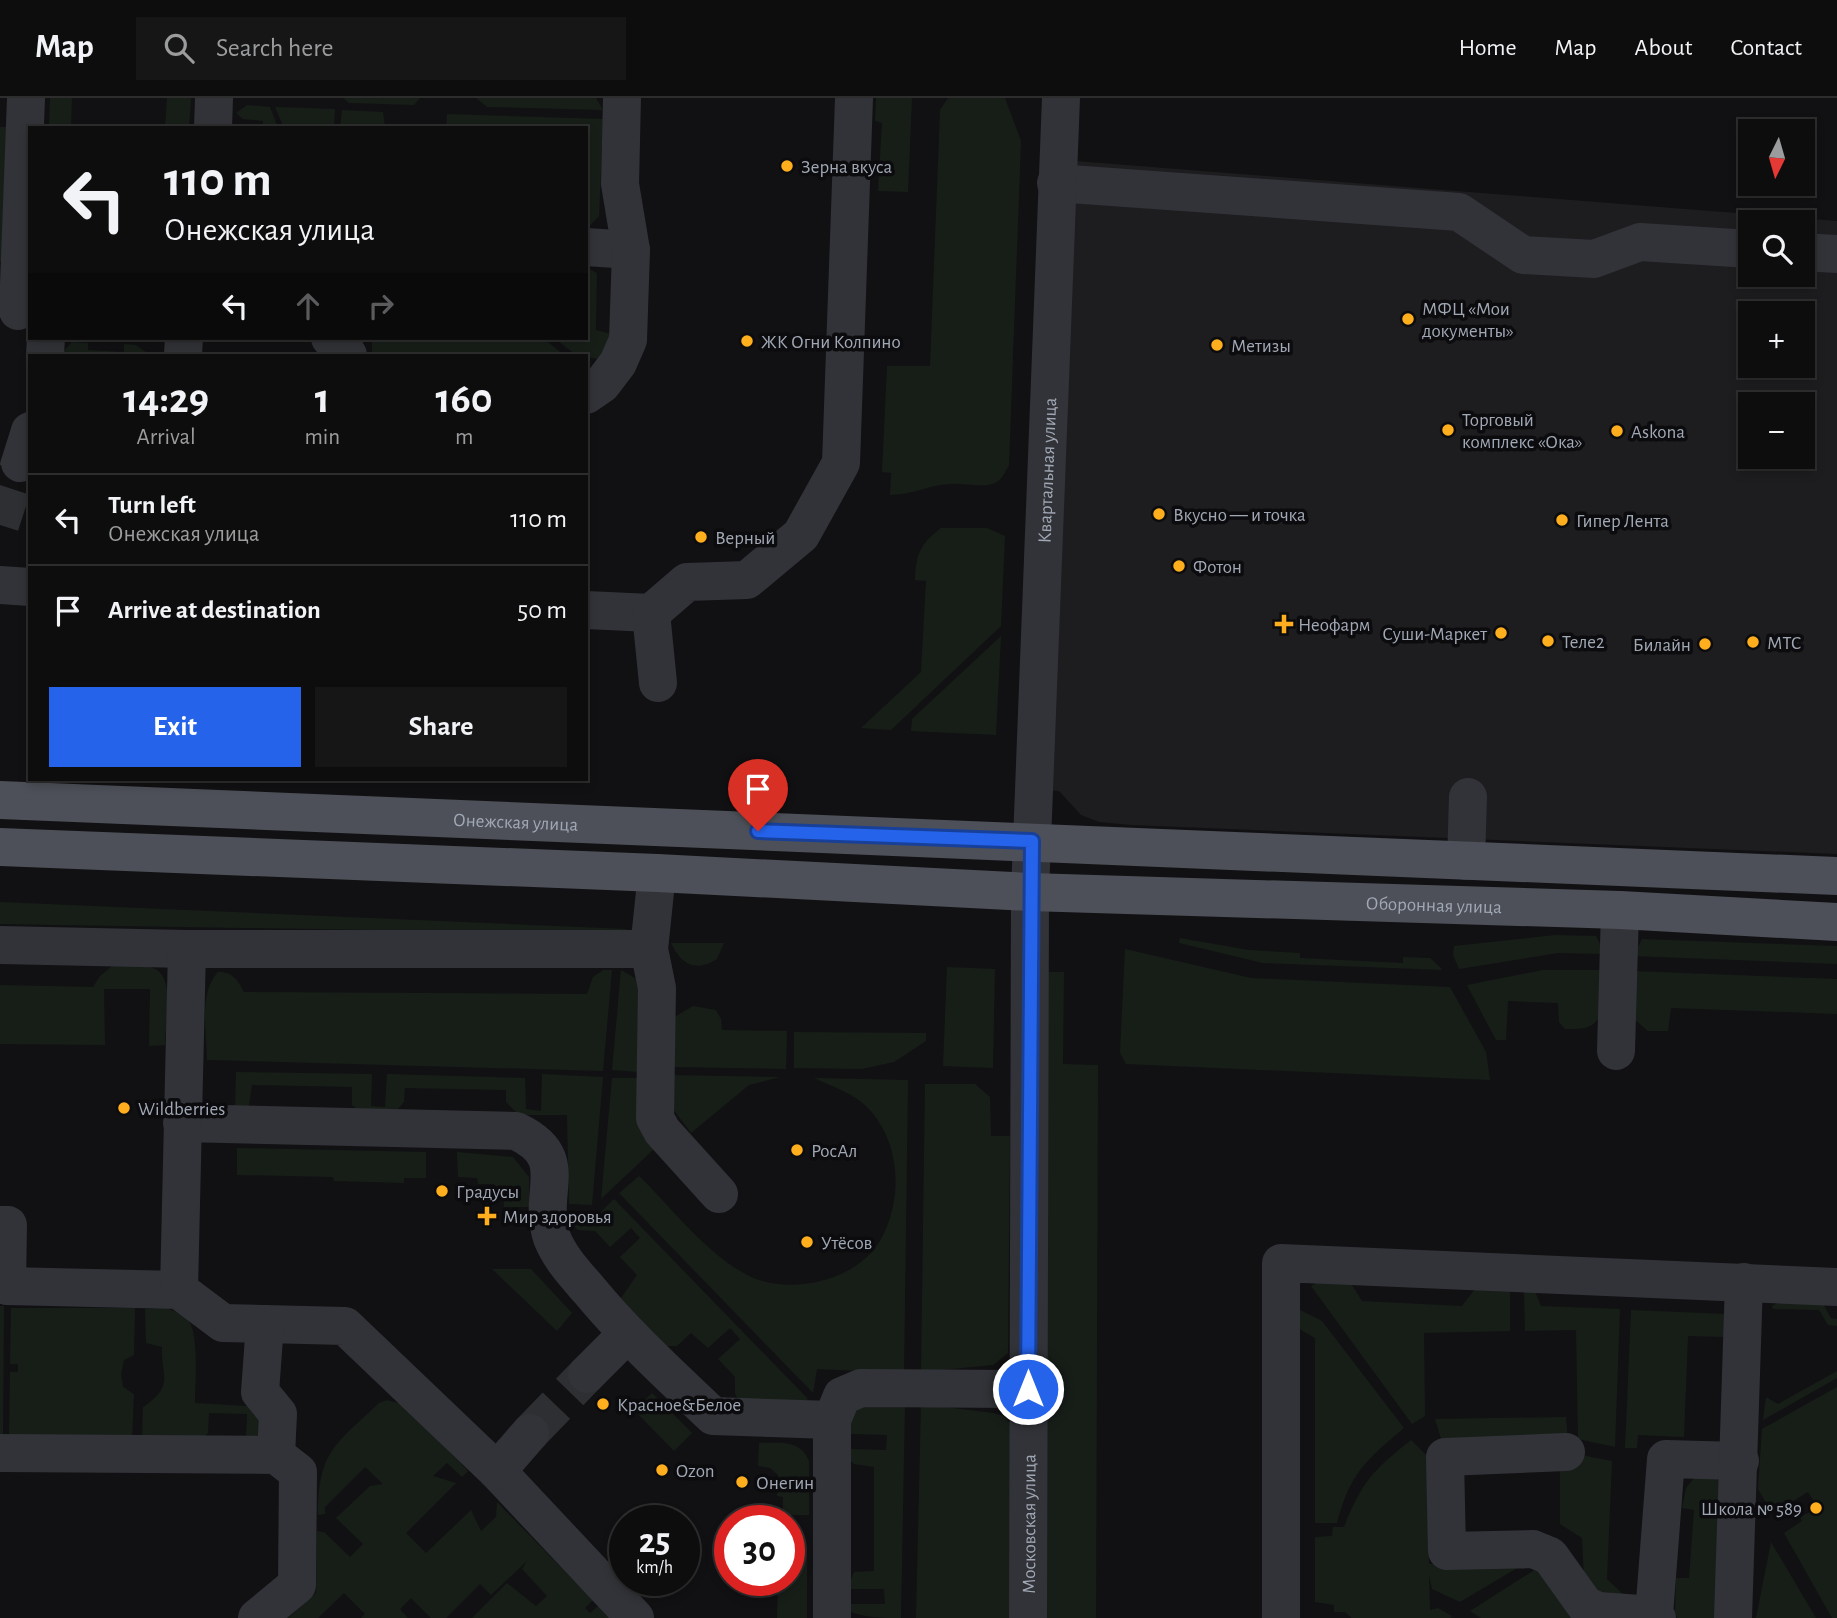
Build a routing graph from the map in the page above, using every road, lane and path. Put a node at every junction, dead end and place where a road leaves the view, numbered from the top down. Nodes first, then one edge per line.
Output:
1 (26, 98) edge
2 (214, 98) edge
3 (622, 98) edge
4 (854, 98) edge
5 (1061, 98) edge
6 (213, 126) edge
7 (1056, 183) junction
8 (588, 247) edge
9 (1738, 248) edge
10 (631, 250) junction
11 (1815, 253) edge
12 (1837, 254) edge
13 (16, 311) edge
14 (334, 340) edge
15 (347, 354) edge
16 (588, 394) edge
17 (0, 585) edge
18 (28, 587) edge
19 (588, 610) edge
20 (651, 613) junction
21 (658, 683) dead end
22 (1468, 797) dead end
23 (0, 800) edge
24 (1032, 841) junction
25 (0, 847) edge
26 (1466, 861) junction
27 (657, 873) junction
28 (1837, 876) edge
29 (1030, 892) junction
30 (1620, 910) junction
31 (1837, 922) edge
32 (0, 945) edge
33 (649, 949) junction
34 (187, 950) junction
35 (1616, 1051) dead end
36 (182, 1123) junction
37 (719, 1194) dead end
38 (0, 1225) edge
39 (1744, 1282) junction
40 (1837, 1287) edge
41 (179, 1290) junction
42 (265, 1324) junction
43 (626, 1335) junction
44 (587, 1374) tunnel mouth
45 (1028, 1389) junction
46 (832, 1420) junction
47 (530, 1433) tunnel mouth
48 (0, 1452) edge
49 (1566, 1452) dead end
50 (276, 1455) junction
51 (1740, 1461) junction
52 (497, 1471) junction
53 (1655, 1617) edge
54 (257, 1618) edge
55 (635, 1618) edge
56 (832, 1618) edge
57 (1028, 1618) edge
58 (1281, 1618) edge
59 (1733, 1618) edge

1 - 13 street
2 - 6 street
3 - 10 street
4 - 20 street
5 - 7 street, Квартальная улица
7 - 9 street
7 - 24 street, Квартальная улица
8 - 10 street
10 - 16 street
11 - 12 street
14 - 15 street
17 - 18 street
19 - 20 street
20 - 21 street
22 - 26 street
23 - 24 main road, Онежская улица
24 - 26 main road
24 - 29 street, Московская улица
25 - 27 main road
26 - 28 main road
27 - 29 main road
27 - 33 street
29 - 30 main road, Оборонная улица
29 - 45 street, Московская улица
30 - 31 main road, Оборонная улица
30 - 35 street
32 - 34 street
33 - 34 street
33 - 37 street
34 - 36 street
36 - 41 street
36 - 43 street
38 - 41 street
39 - 40 street
39 - 51 street
39 - 58 street
41 - 42 street
42 - 50 street
42 - 52 street
43 - 44 street
43 - 46 street
45 - 46 street
45 - 57 street, Московская улица
46 - 56 street
47 - 52 street
48 - 50 street
49 - 53 street
50 - 54 street
51 - 53 street
51 - 59 street
52 - 55 street

